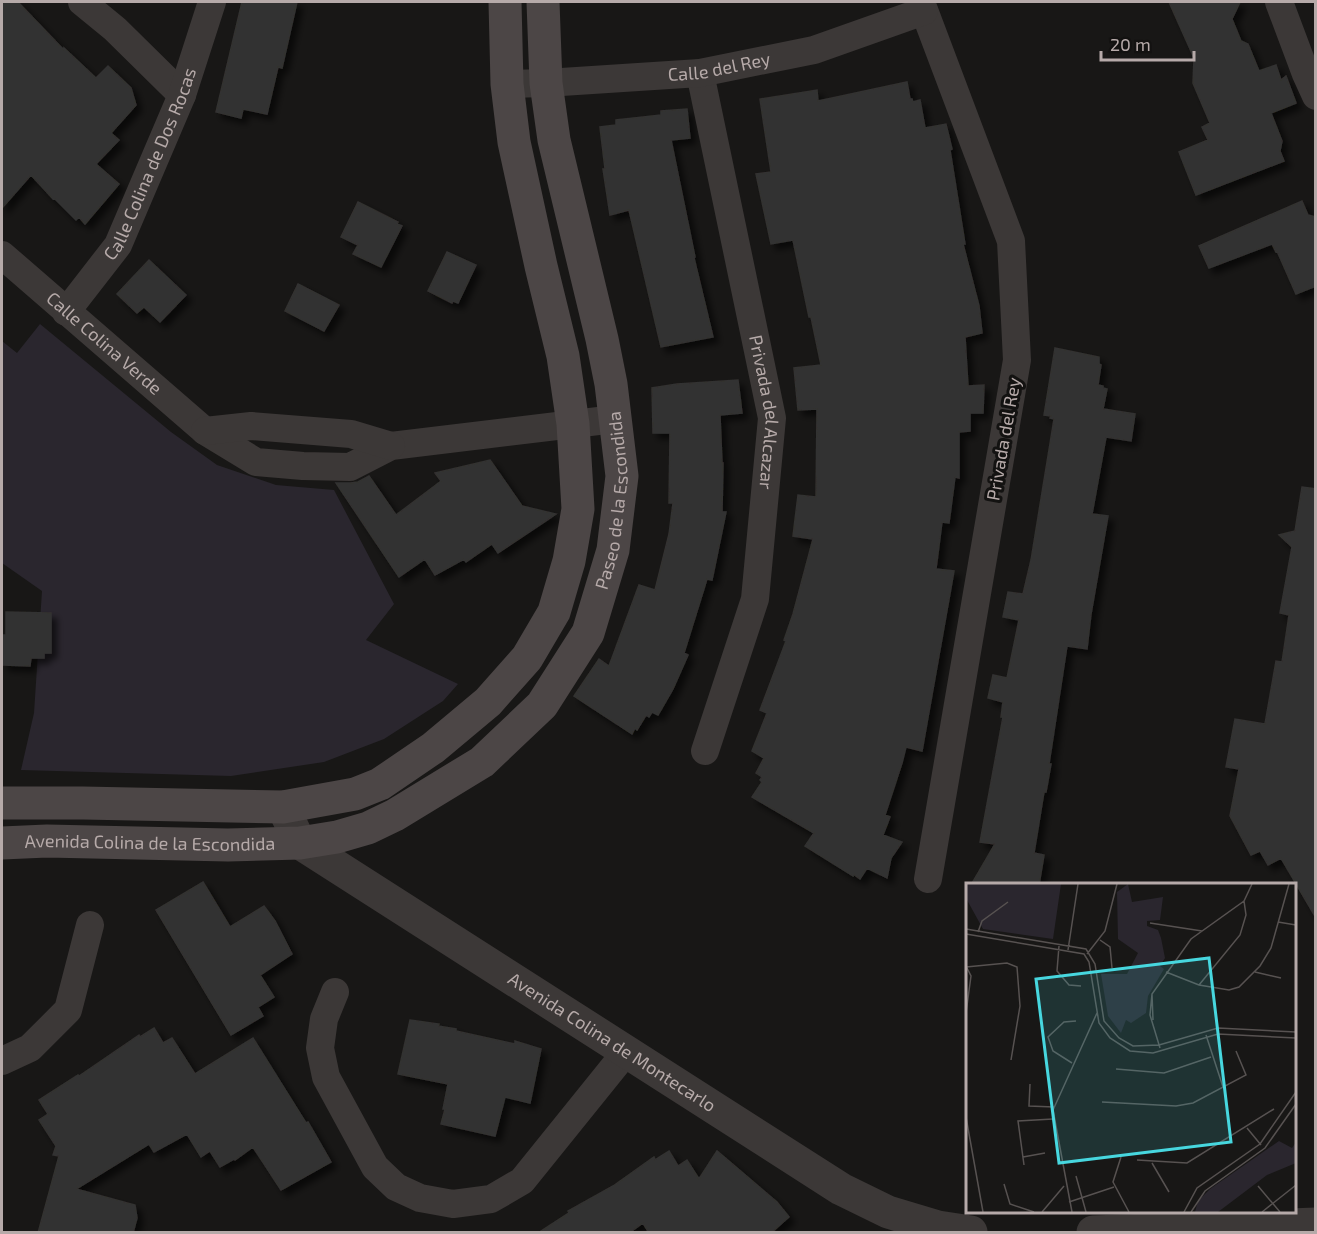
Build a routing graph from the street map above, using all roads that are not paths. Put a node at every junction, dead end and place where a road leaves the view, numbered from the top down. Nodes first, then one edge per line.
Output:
1 (82, 2) edge
2 (212, 2) edge
3 (505, 2) edge
4 (543, 2) edge
5 (1279, 2) edge
6 (922, 6) edge
7 (700, 73) junction
8 (546, 83) junction
9 (507, 84) junction
10 (182, 95) junction
11 (1316, 96) edge
12 (2, 255) edge
13 (66, 312) junction
14 (615, 419) junction
15 (573, 424) junction
16 (705, 751) dead end
17 (2, 803) edge
18 (283, 807) junction
19 (2, 843) edge
20 (300, 843) junction
21 (928, 879) dead end
22 (90, 925) dead end
23 (335, 992) dead end
24 (626, 1052) junction
25 (2, 1061) edge
26 (1316, 1224) edge
27 (920, 1227) edge
28 (971, 1233) edge
29 (1093, 1233) edge

1 - 10 street
2 - 10 street, Calle Colina de Dos Rocas
3 - 9 main road, Paseo de la Escondida
4 - 8 main road, Paseo de la Escondida
5 - 11 street
6 - 7 street, Calle del Rey
6 - 21 street, Privada del Rey
7 - 8 street, Calle del Rey
7 - 16 street, Privada del Alcazar
8 - 9 street, Calle del Rey
8 - 14 main road, Paseo de la Escondida
9 - 15 main road, Paseo de la Escondida
10 - 13 street, Calle Colina de Dos Rocas
12 - 13 street, Calle Colina Verde
13 - 15 street, Calle Colina Verde
14 - 15 street, Calle Colina Verde
14 - 20 main road, Paseo de la Escondida
15 - 18 main road, Paseo de la Escondida
17 - 18 main road, Avenida Colina de la Escondida
18 - 20 street
19 - 20 main road, Avenida Colina de la Escondida
20 - 24 street, Avenida Colina de Montecarlo
22 - 25 street
23 - 24 street
24 - 27 street, Avenida Colina de Montecarlo
26 - 29 street
27 - 28 street, Avenida Colina de Montecarlo

